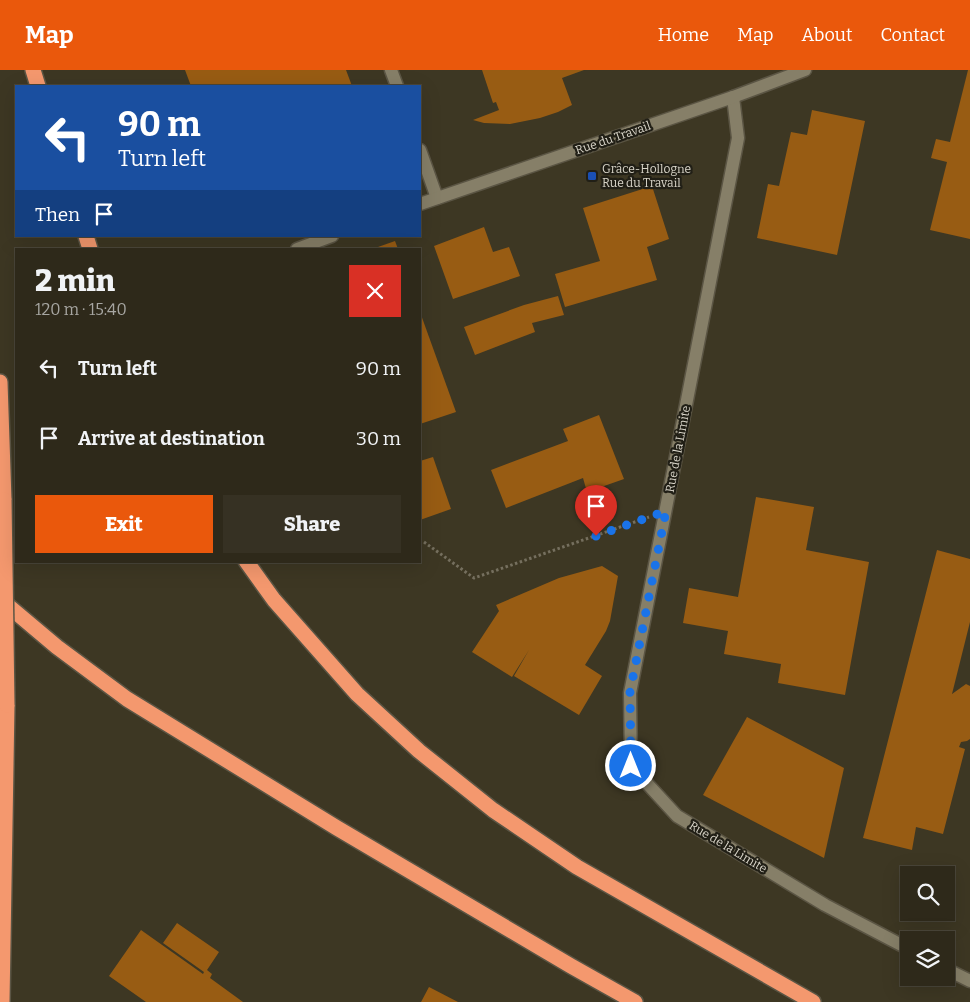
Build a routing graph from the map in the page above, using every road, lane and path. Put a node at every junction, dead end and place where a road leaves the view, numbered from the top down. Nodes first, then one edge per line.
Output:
1 (33, 70) edge
2 (391, 70) edge
3 (805, 70) edge
4 (38, 85) edge
5 (397, 85) edge
6 (733, 97) junction
7 (421, 153) edge
8 (437, 198) junction
9 (421, 204) edge
10 (329, 237) edge
11 (300, 248) edge
12 (0, 382) edge
13 (666, 511) junction
14 (424, 542) dead end
15 (247, 563) edge
16 (0, 599) edge
17 (900, 944) edge
18 (955, 974) edge
19 (970, 981) edge
20 (2, 1002) edge
21 (634, 1002) edge
22 (813, 1002) edge

1 - 4 highway
2 - 5 street
3 - 6 street, Rue du Travail
6 - 8 street, Rue du Travail
6 - 13 street, Rue de la Limite
7 - 8 street
8 - 9 street, Rue du Travail
10 - 11 street
12 - 20 highway, bridge
13 - 14 path
13 - 17 street, Rue de la Limite
15 - 22 highway
16 - 21 highway
18 - 19 street

